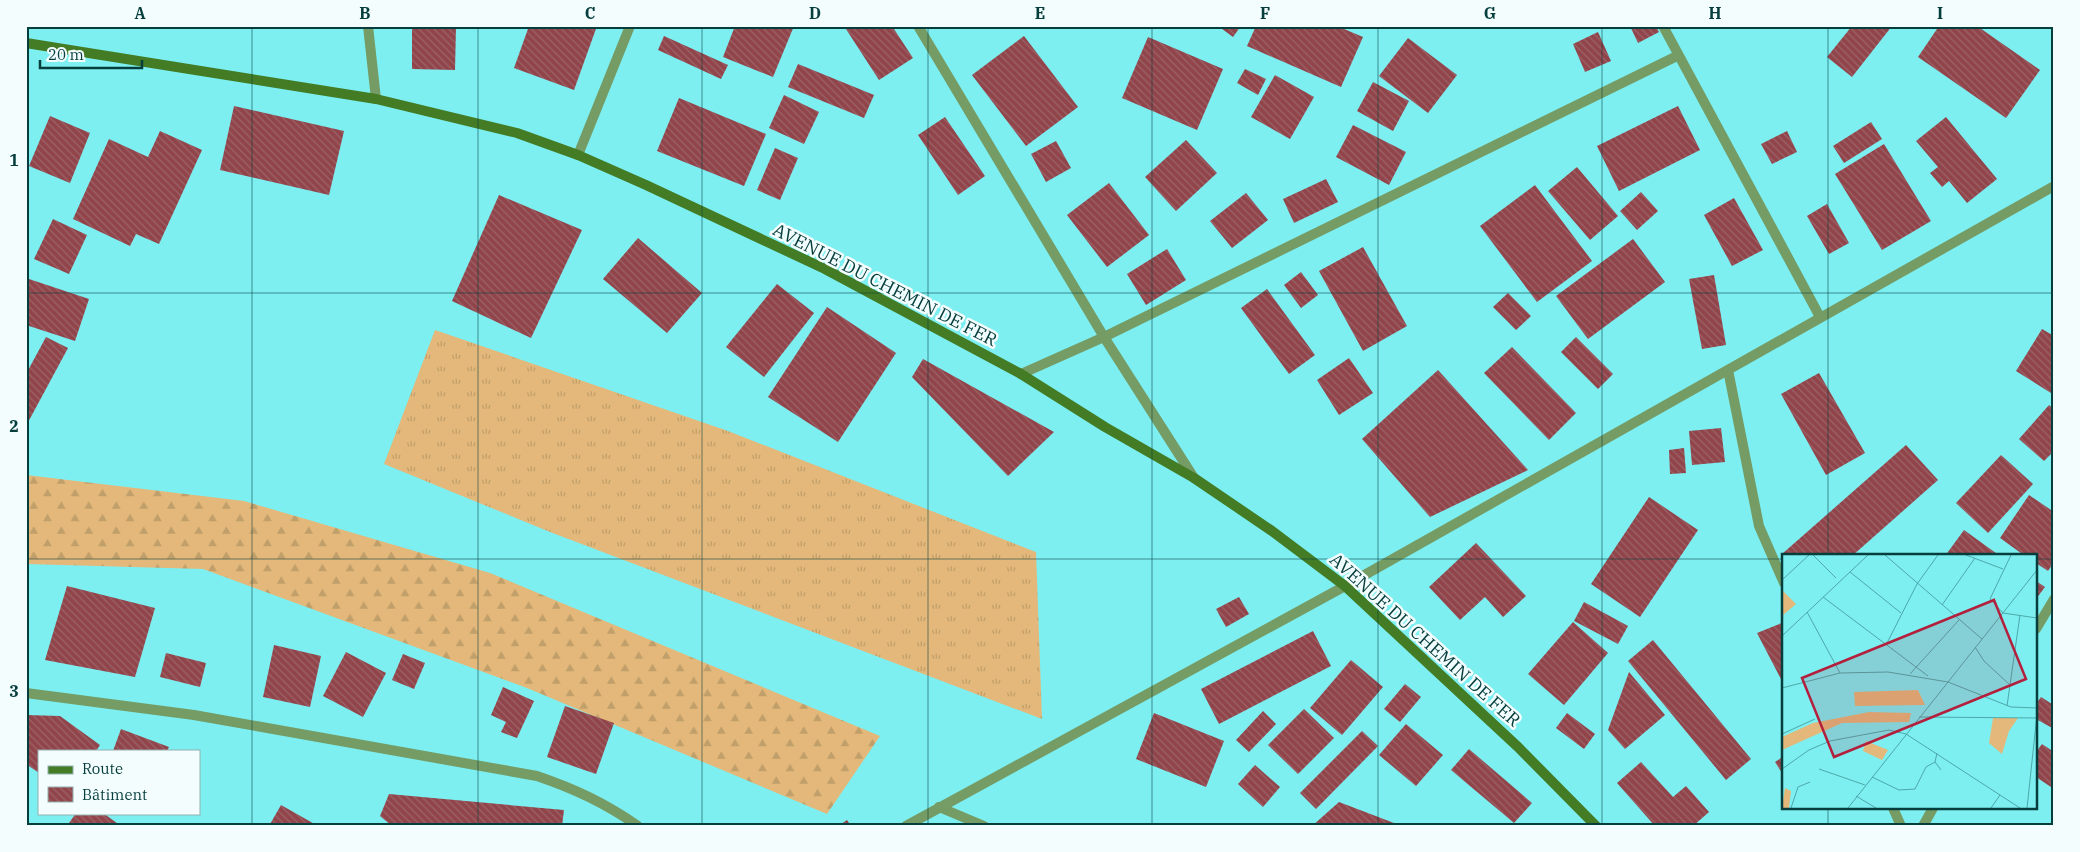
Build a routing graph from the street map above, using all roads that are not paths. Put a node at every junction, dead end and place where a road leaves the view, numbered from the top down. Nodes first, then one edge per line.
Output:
1 (368, 26) edge
2 (630, 26) edge
3 (918, 26) edge
4 (1663, 26) edge
5 (26, 43) edge
6 (1678, 56) junction
7 (376, 99) junction
8 (578, 155) junction
9 (2054, 186) edge
10 (1820, 318) junction
11 (1104, 336) junction
12 (1728, 370) junction
13 (1021, 374) junction
14 (1194, 478) junction
15 (1782, 578) edge
16 (1345, 586) junction
17 (2054, 599) edge
18 (2038, 626) edge
19 (26, 693) edge
20 (939, 807) junction
21 (1894, 810) edge
22 (1932, 810) edge
23 (638, 826) edge
24 (906, 826) edge
25 (984, 826) edge
26 (1596, 826) edge
27 (1901, 826) edge
28 (1923, 826) edge

1 - 7 street
2 - 8 street
3 - 11 street
4 - 6 street
5 - 7 street, AVENUE DU CHEMIN DE FER
6 - 10 street
6 - 11 street
7 - 8 street, AVENUE DU CHEMIN DE FER
8 - 13 street, AVENUE DU CHEMIN DE FER
9 - 10 street
10 - 12 street
11 - 13 street
11 - 14 street
12 - 15 street
12 - 16 street
13 - 14 street, AVENUE DU CHEMIN DE FER
14 - 16 street, AVENUE DU CHEMIN DE FER
16 - 20 street
16 - 26 street, AVENUE DU CHEMIN DE FER
17 - 18 street
19 - 23 street
20 - 24 street
20 - 25 street
21 - 27 street
22 - 28 street

